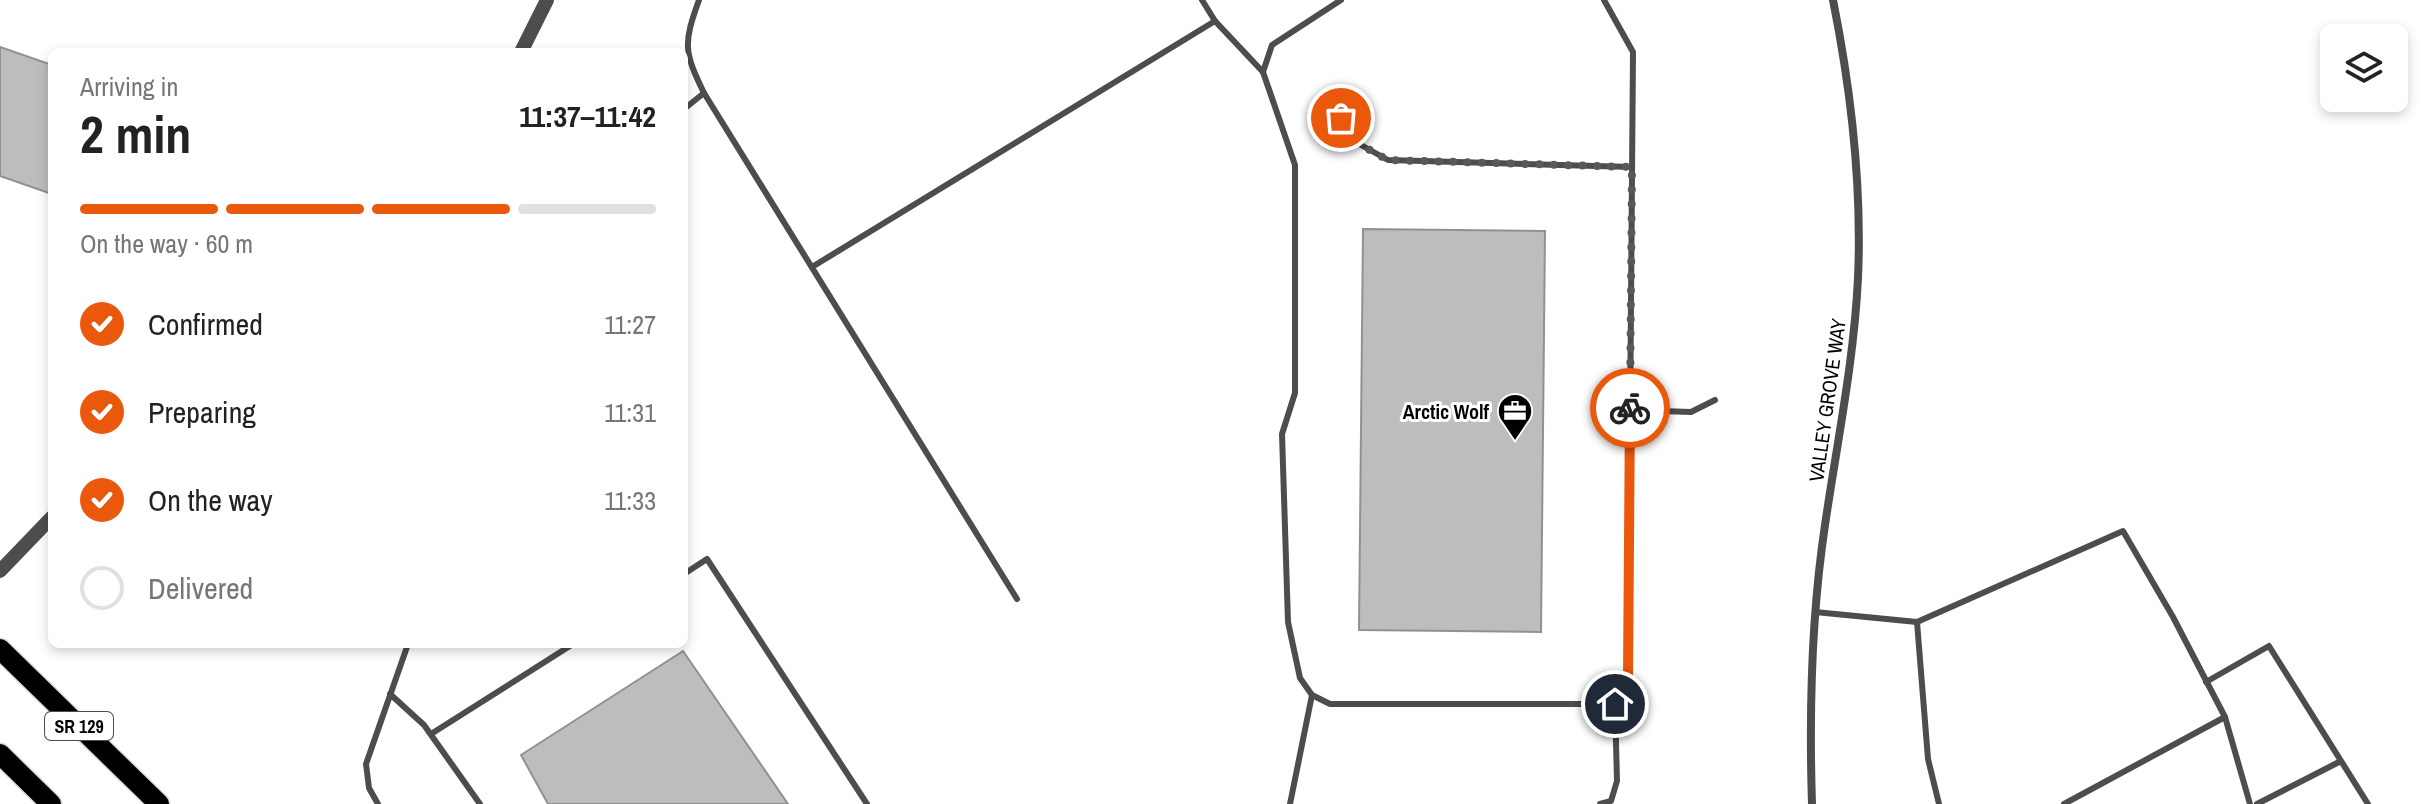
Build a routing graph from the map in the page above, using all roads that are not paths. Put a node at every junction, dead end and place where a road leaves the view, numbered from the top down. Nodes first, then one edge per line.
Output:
1 (547, 0) edge
2 (699, 0) edge
3 (1202, 0) edge
4 (1341, 0) edge
5 (1604, 0) edge
6 (1833, 0) edge
7 (1215, 21) junction
8 (523, 48) edge
9 (1263, 72) junction
10 (704, 93) junction
11 (688, 106) edge
12 (1341, 118) dead end
13 (1632, 167) junction
14 (812, 267) junction
15 (1715, 400) dead end
16 (1630, 410) junction
17 (48, 521) edge
18 (0, 571) edge
19 (688, 571) edge
20 (1017, 599) dead end
21 (1815, 612) junction
22 (1917, 622) junction
23 (407, 648) edge
24 (567, 648) edge
25 (0, 649) edge
26 (2206, 682) junction
27 (390, 694) junction
28 (1312, 695) junction
29 (1615, 704) junction
30 (2225, 717) junction
31 (431, 734) junction
32 (0, 754) edge
33 (2339, 762) junction
34 (51, 804) edge
35 (159, 804) edge
36 (378, 804) edge
37 (480, 804) edge
38 (867, 804) edge
39 (1290, 804) edge
40 (1600, 804) edge
41 (1812, 804) edge
42 (1939, 804) edge
43 (2064, 804) edge
44 (2250, 804) edge
45 (2257, 804) edge
46 (2368, 804) edge

1 - 8 street
2 - 10 lane
3 - 7 lane
4 - 9 lane
5 - 13 lane
6 - 21 street, VALLEY GROVE WAY
7 - 9 lane
7 - 14 lane
9 - 28 lane
10 - 11 lane
10 - 14 lane
12 - 13 lane
13 - 16 lane
14 - 20 lane
15 - 16 lane
16 - 29 lane
17 - 18 street
19 - 38 lane
21 - 22 lane
21 - 41 street, VALLEY GROVE WAY
22 - 26 lane
22 - 42 lane
23 - 27 lane
24 - 31 lane
25 - 35 main road, SR 129
26 - 30 lane
26 - 33 lane
27 - 31 lane
27 - 36 lane
28 - 29 lane
28 - 39 lane
29 - 40 lane
30 - 43 lane
30 - 44 lane
31 - 37 lane
32 - 34 main road
33 - 45 lane
33 - 46 lane

